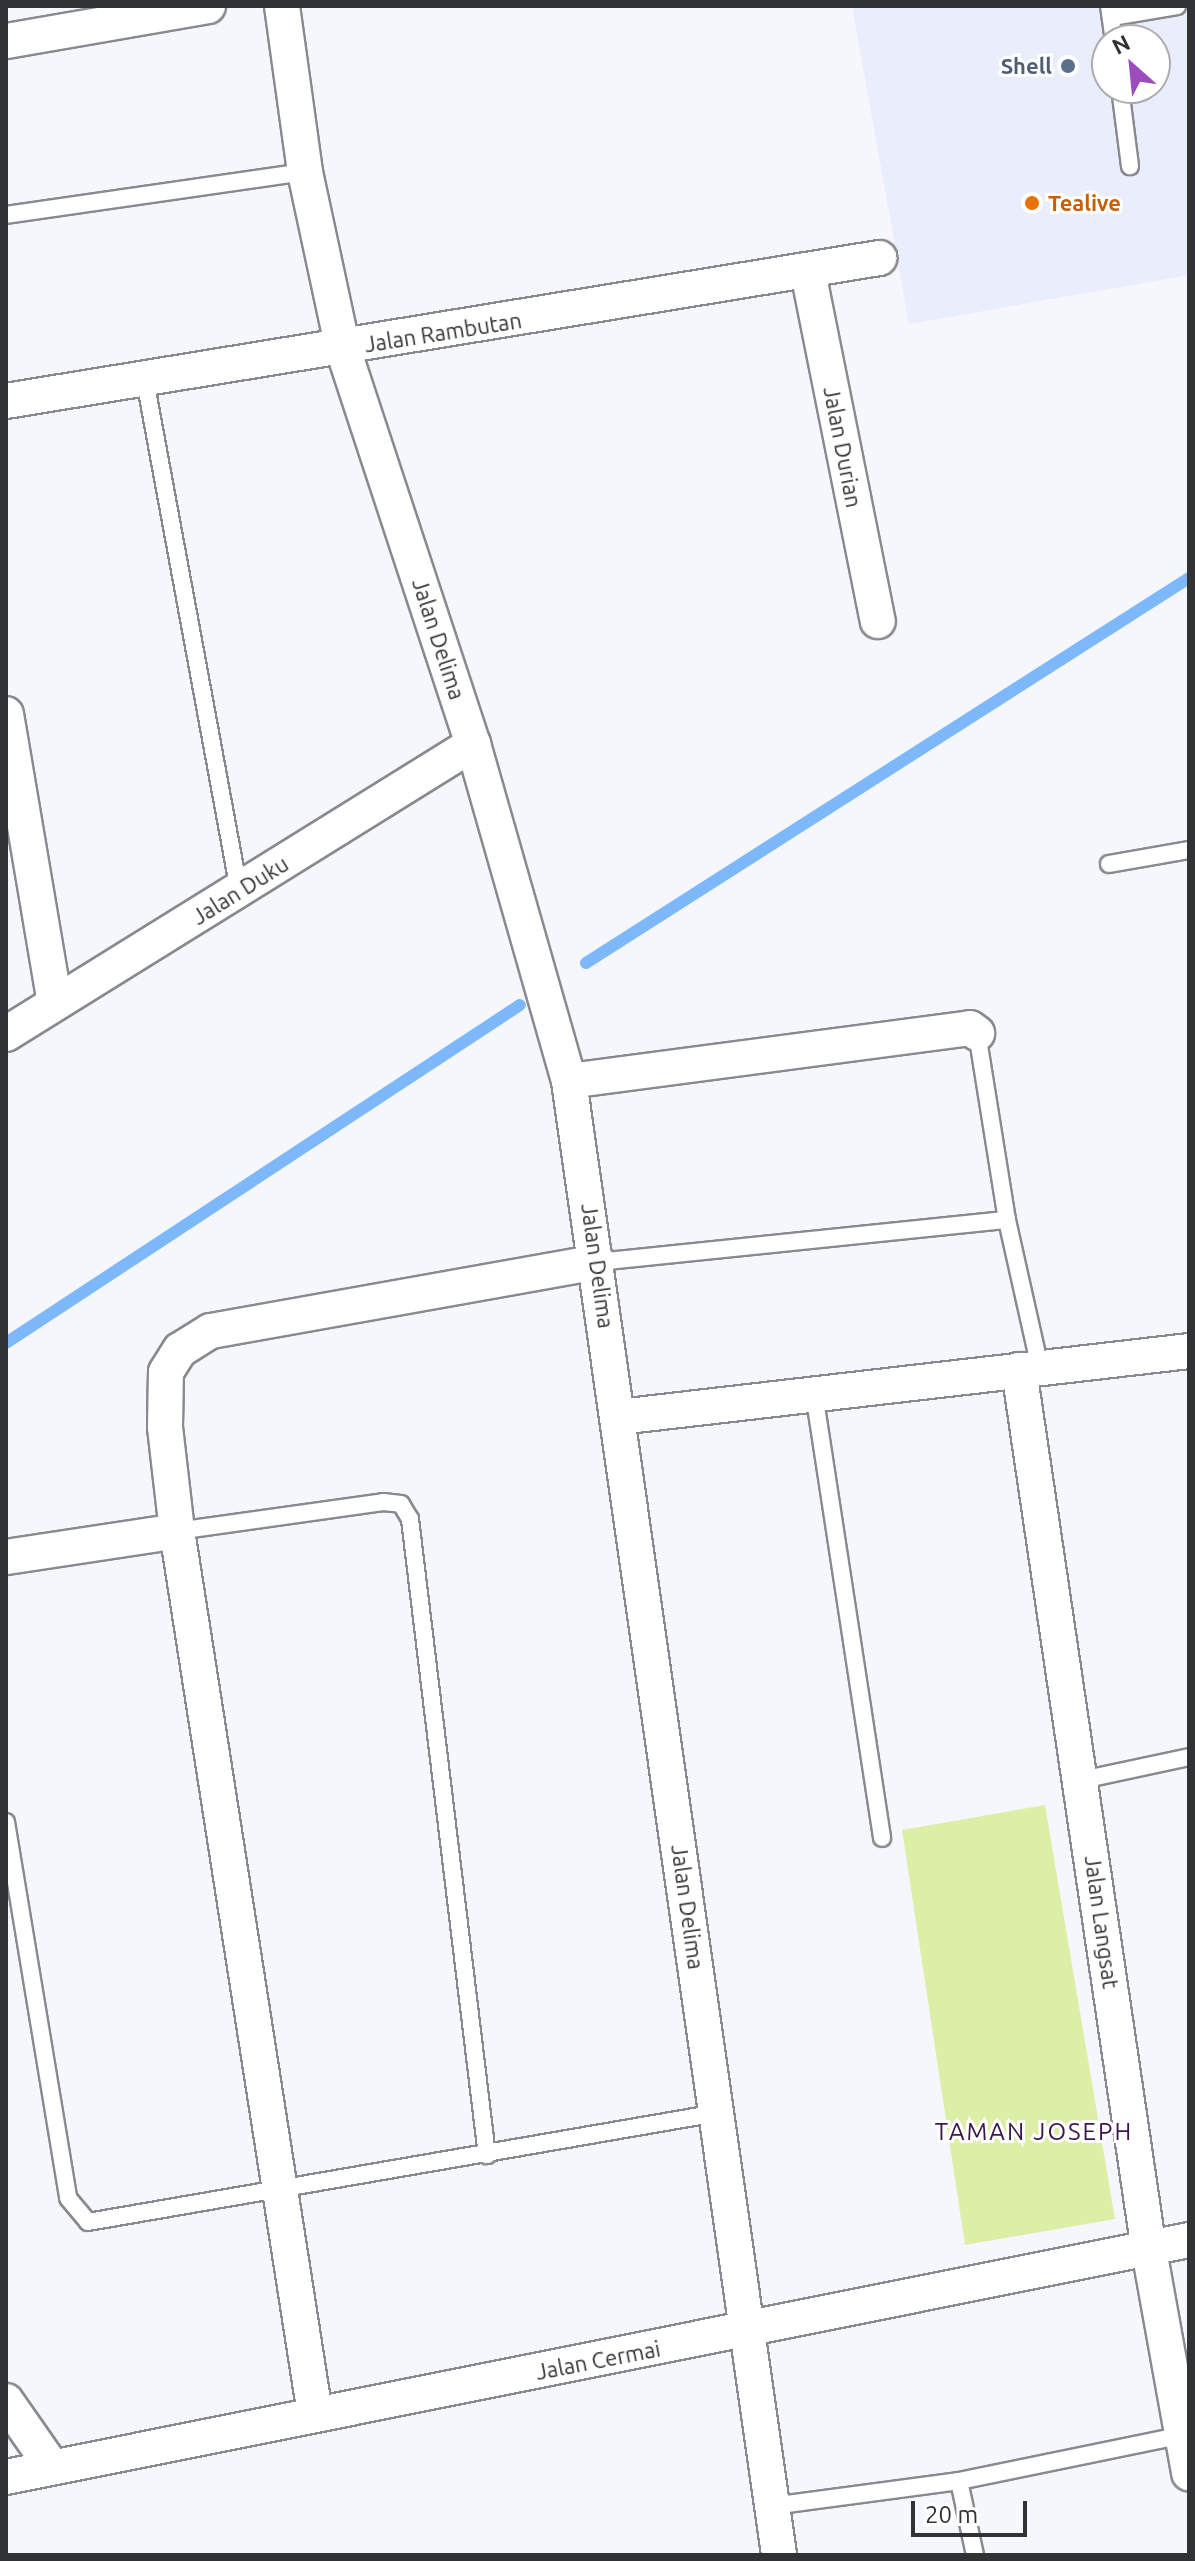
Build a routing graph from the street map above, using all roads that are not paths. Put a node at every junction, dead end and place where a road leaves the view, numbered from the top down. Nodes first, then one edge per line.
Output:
1 (208, 6) edge
2 (282, 6) edge
3 (1177, 6) edge
4 (1110, 12) edge
5 (6, 41) edge
6 (1122, 104) edge
7 (1130, 166) dead end
8 (305, 172) junction
9 (6, 215) edge
10 (879, 258) dead end
11 (808, 272) junction
12 (343, 349) junction
13 (145, 380) junction
14 (6, 401) edge
15 (878, 621) dead end
16 (6, 714) edge
17 (473, 744) junction
18 (10, 767) edge
19 (1189, 850) edge
20 (1109, 864) dead end
21 (239, 891) junction
22 (55, 1003) junction
23 (977, 1033) joint
24 (6, 1034) edge
25 (569, 1081) junction
26 (1007, 1220) junction
27 (598, 1262) junction
28 (1189, 1351) edge
29 (1029, 1369) junction
30 (813, 1391) junction
31 (619, 1417) junction
32 (177, 1531) junction
33 (6, 1557) edge
34 (1189, 1757) edge
35 (1082, 1780) junction
36 (6, 1822) edge
37 (882, 1838) dead end
38 (717, 2113) junction
39 (487, 2155) junction
40 (283, 2187) junction
41 (1189, 2240) edge
42 (1149, 2250) junction
43 (747, 2332) junction
44 (6, 2401) edge
45 (315, 2414) junction
46 (1183, 2435) junction
47 (52, 2467) junction
48 (1189, 2473) edge
49 (6, 2477) edge
50 (959, 2481) junction
51 (772, 2506) junction
52 (779, 2555) edge
53 (975, 2555) edge

1 - 5 street
2 - 8 street, Jalan Delima
3 - 4 lane
6 - 7 lane
8 - 9 lane
8 - 12 street, Jalan Delima
10 - 11 street, Jalan Rambutan
11 - 12 street, Jalan Rambutan
11 - 15 street, Jalan Durian
12 - 13 street, Jalan Rambutan
12 - 17 street, Jalan Delima
13 - 14 street, Jalan Rambutan
13 - 21 lane
16 - 18 street
17 - 21 street, Jalan Duku
17 - 25 street, Jalan Delima
18 - 22 street
19 - 20 lane
21 - 22 street, Jalan Duku
22 - 24 street, Jalan Duku
23 - 25 street
23 - 26 lane
25 - 27 street, Jalan Delima
26 - 27 lane
26 - 29 lane
27 - 31 street, Jalan Delima
27 - 32 street
28 - 29 street
29 - 30 street
29 - 35 street, Jalan Langsat
30 - 31 street
30 - 37 lane
31 - 38 street, Jalan Delima
32 - 33 street
32 - 39 lane
32 - 40 street
34 - 35 lane
35 - 42 street, Jalan Langsat
36 - 40 lane
38 - 39 lane
38 - 43 street, Jalan Delima
39 - 40 lane
40 - 45 street
41 - 42 street, Jalan Cermai
42 - 43 street, Jalan Cermai
42 - 46 street, Jalan Langsat
43 - 45 street, Jalan Cermai
43 - 51 street, Jalan Delima
44 - 47 street
45 - 47 street, Jalan Cermai
46 - 48 street, Jalan Langsat
46 - 50 lane
47 - 49 street, Jalan Cermai
50 - 51 lane
50 - 53 lane
51 - 52 street, Jalan Delima

